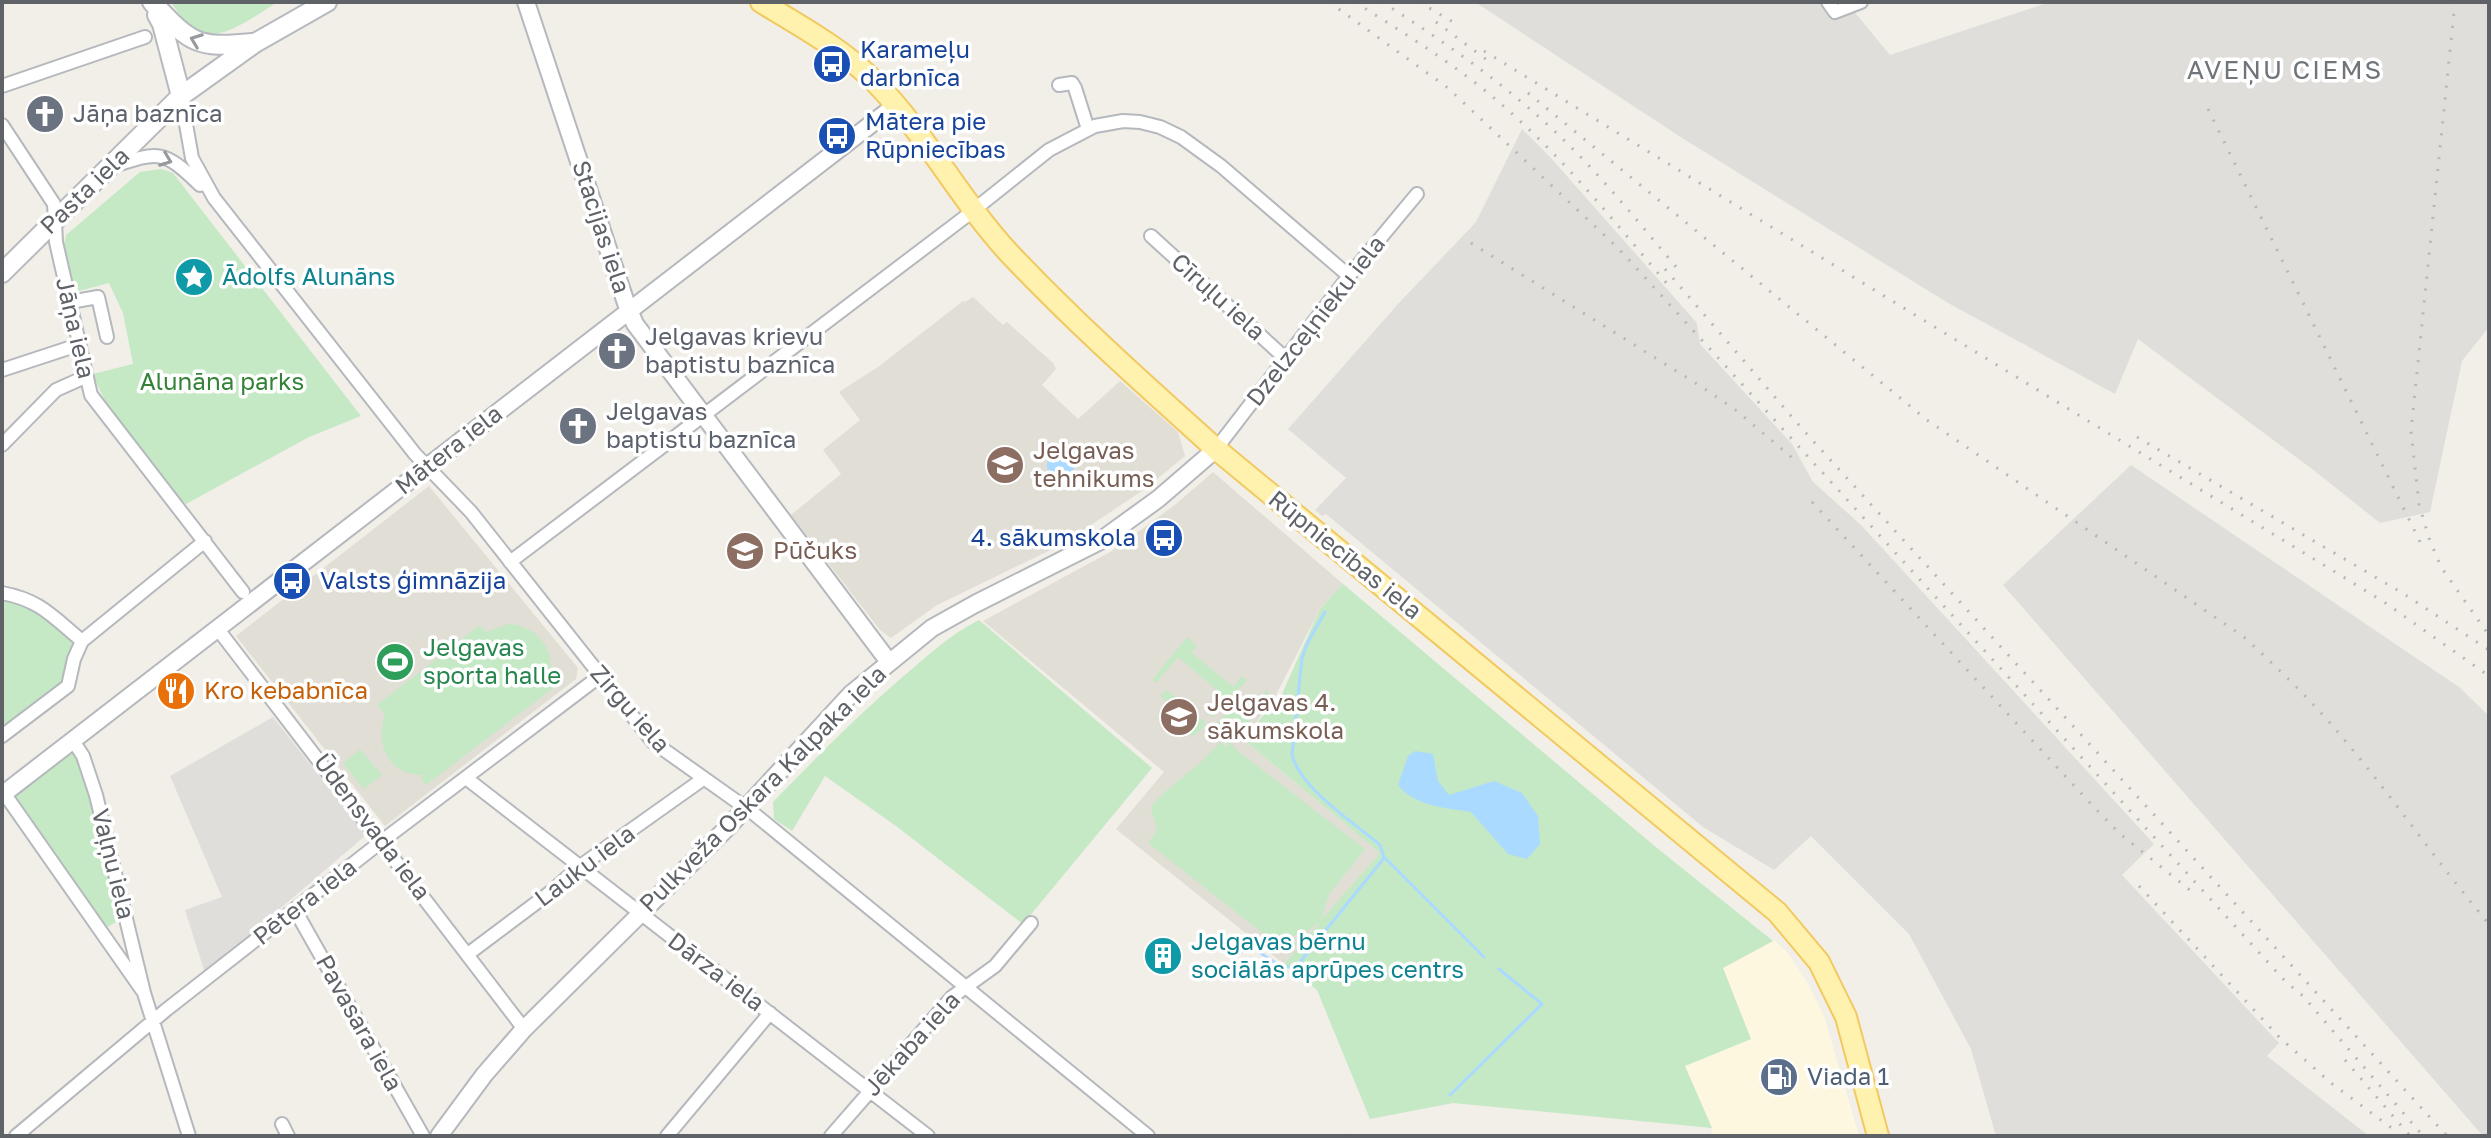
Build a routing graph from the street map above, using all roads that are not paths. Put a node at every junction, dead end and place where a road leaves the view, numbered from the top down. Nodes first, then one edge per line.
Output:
1 (151, 2) edge
2 (327, 2) edge
3 (526, 2) edge
4 (761, 2) edge
5 (1861, 2) edge
6 (1832, 7) edge
7 (145, 37) dead end
8 (255, 43) junction
9 (1059, 85) dead end
10 (2, 86) edge
11 (181, 96) junction
12 (896, 105) junction
13 (2, 125) edge
14 (1088, 129) junction
15 (108, 168) junction
16 (1417, 194) dead end
17 (214, 198) junction
18 (973, 209) junction
19 (56, 219) junction
20 (1151, 236) dead end
21 (2, 273) edge
22 (1349, 276) junction
23 (70, 302) junction
24 (629, 312) junction
25 (107, 337) dead end
26 (78, 345) junction
27 (1285, 358) junction
28 (2, 370) edge
29 (85, 377) junction
30 (703, 413) junction
31 (2, 445) edge
32 (1216, 449) junction
33 (427, 467) junction
34 (205, 541) junction
35 (510, 562) junction
36 (243, 592) dead end
37 (2, 593) edge
38 (217, 628) junction
39 (82, 641) junction
40 (889, 662) junction
41 (600, 676) junction
42 (2, 736) edge
43 (72, 739) junction
44 (466, 778) junction
45 (703, 779) junction
46 (3, 794) edge
47 (746, 808) junction
48 (382, 841) junction
49 (579, 867) junction
50 (295, 910) junction
51 (640, 914) junction
52 (1031, 923) dead end
53 (468, 954) junction
54 (965, 986) junction
55 (144, 993) junction
56 (770, 1013) junction
57 (153, 1020) junction
58 (524, 1029) junction
59 (870, 1090) junction
60 (16, 1136) edge
61 (189, 1136) edge
62 (423, 1136) edge
63 (439, 1136) edge
64 (667, 1136) edge
65 (831, 1136) edge
66 (928, 1136) edge
67 (1148, 1136) edge
68 (1878, 1136) edge

8 -> 1 main road
1 - 11 main road
2 - 8 main road, Pasta iela
3 - 24 street, Stacijas iela
4 - 12 main road, Rūpniecības iela
5 - 6 street
7 - 10 street
8 - 11 main road, Pasta iela
9 - 14 street
11 - 15 main road, Pasta iela
11 - 17 street, Zirgu iela
12 - 18 main road, Rūpniecības iela
12 - 24 street, Mātera iela
13 - 19 street, Jāņa iela
14 - 18 street
14 - 22 street
15 -> 17 street
15 - 19 main road, Pasta iela
16 - 22 street, Dzelzceļnieku iela
17 - 33 street, Zirgu iela
18 - 30 street
18 - 32 main road, Rūpniecības iela
19 - 21 main road, Pasta iela
19 - 23 street, Jāņa iela
20 - 27 street, Cīruļu iela
22 - 27 street, Dzelzceļnieku iela
23 - 25 street
23 - 26 street, Jāņa iela
24 - 30 street, Stacijas iela
24 - 33 street, Mātera iela
26 - 28 street
26 - 29 street, Jāņa iela
27 - 32 street, Dzelzceļnieku iela
29 - 31 street
29 - 34 street, Jāņa iela
30 - 35 street
30 - 40 street, Stacijas iela
32 - 40 street, Pulkveža Oskara Kalpaka iela
32 - 68 main road, Rūpniecības iela
33 - 35 street, Zirgu iela
33 - 38 street, Mātera iela
34 - 36 street, Jāņa iela
34 - 39 street
35 - 41 street, Zirgu iela
37 - 39 street
38 - 43 street, Mātera iela
38 - 48 street, Ūdensvada iela
39 - 42 street
40 - 47 street, Pulkveža Oskara Kalpaka iela
41 - 44 street, Pētera iela
41 - 45 street, Zirgu iela
43 - 46 street, Mātera iela
43 - 55 street, Vaļņu iela
44 - 48 street, Pētera iela
44 - 49 street, Dārza iela
45 - 47 street, Zirgu iela
45 - 49 street, Lauku iela
46 - 55 street, Vaļņu iela
47 - 51 street, Pulkveža Oskara Kalpaka iela
47 - 54 street, Zirgu iela
48 - 50 street, Pētera iela
48 - 53 street, Ūdensvada iela
49 - 51 street, Dārza iela
49 - 53 street, Lauku iela
50 - 57 street, Pētera iela
50 - 62 street, Pavasara iela
51 - 56 street, Dārza iela
51 - 58 street, Pulkveža Oskara Kalpaka iela
52 - 54 street, Jēkaba iela
53 - 58 street, Ūdensvada iela
54 - 59 street, Jēkaba iela
54 - 67 street, Zirgu iela
55 - 57 street, Vaļņu iela
56 - 59 street, Dārza iela
56 - 64 street
57 - 60 street, Pētera iela
57 - 61 street, Vaļņu iela
58 - 63 street, Pulkveža Oskara Kalpaka iela
59 - 65 street, Jēkaba iela
59 - 66 street, Dārza iela

